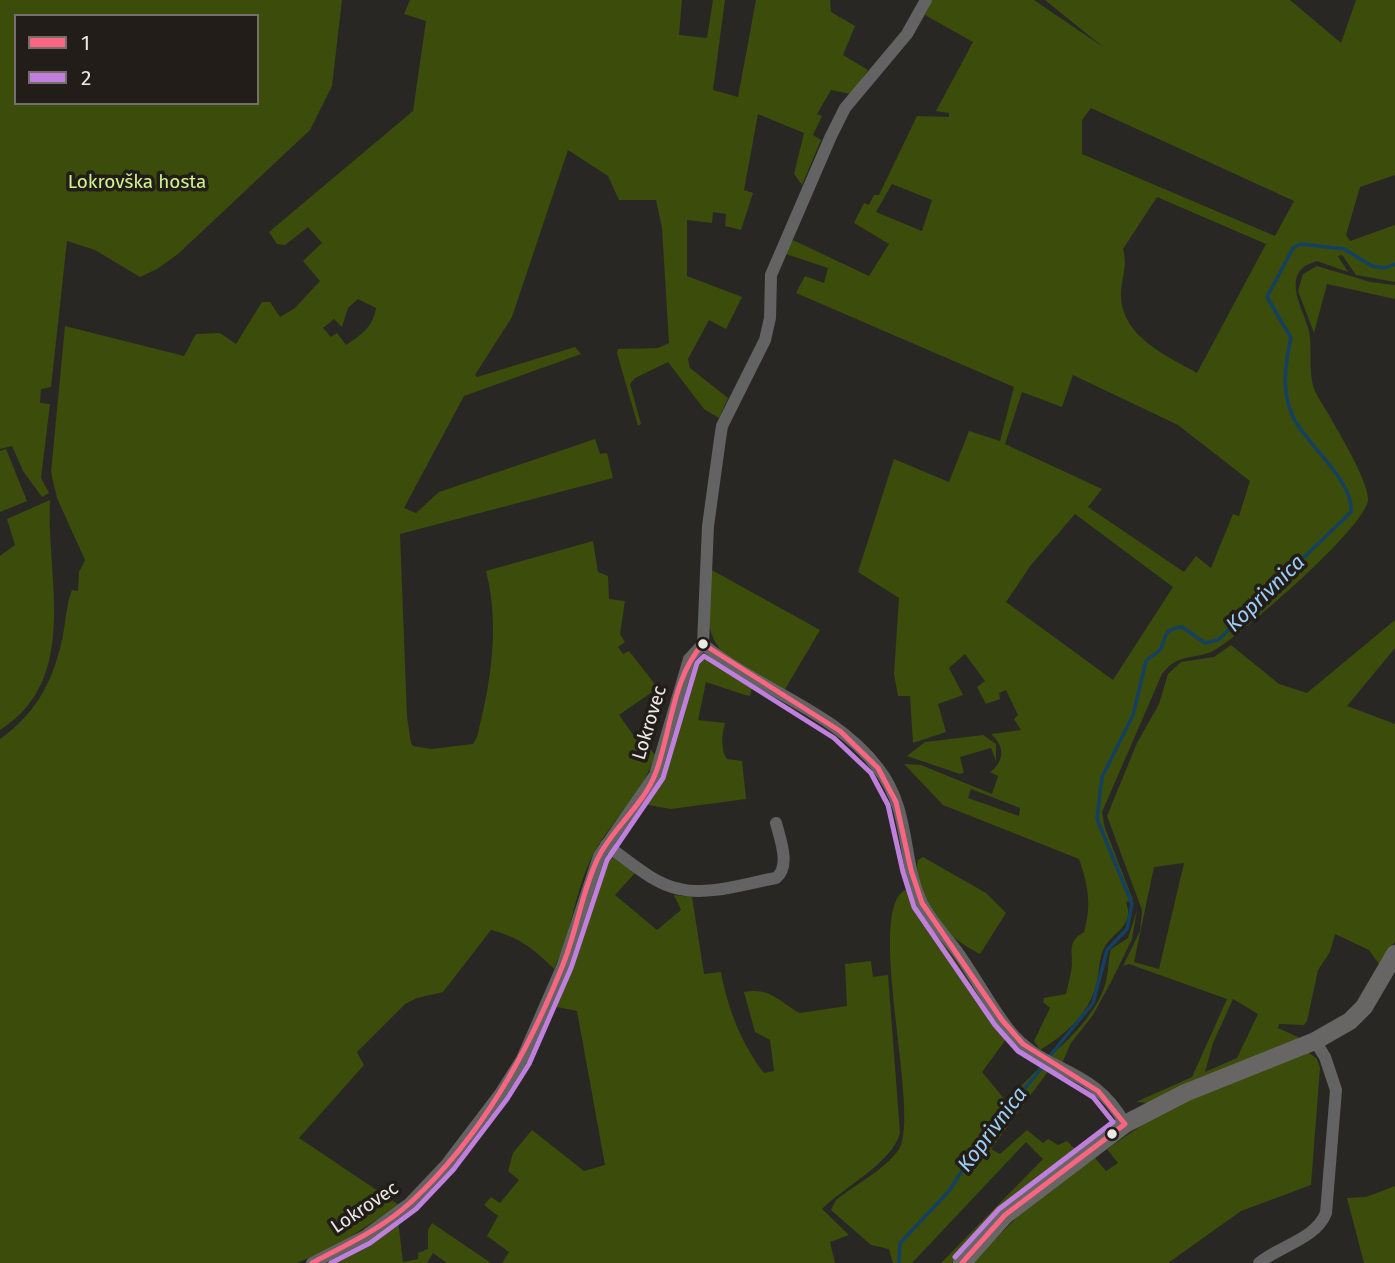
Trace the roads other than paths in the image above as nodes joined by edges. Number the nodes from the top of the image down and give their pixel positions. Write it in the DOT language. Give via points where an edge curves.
graph roads {
  1 [pos="926,0"];
  2 [pos="703,644"];
  3 [pos="776,823"];
  4 [pos="606,845"];
  5 [pos="1395,954"];
  6 [pos="1315,1041"];
  7 [pos="1125,1124"];
  8 [pos="312,1263"];
  9 [pos="962,1263"];
  10 [pos="1259,1263"];
  1 -- 2 [label="street" via="907,34 845,108 771,275 765,340 722,426 708,526"];
  2 -- 4 [label="street, Lokrovec" via="689,659 655,775"];
  2 -- 7 [label="street" via="733,668 829,722 876,765 906,830 922,903 1009,1030 1038,1056 1102,1092"];
  3 -- 4 [label="street" via="784,866 781,874 701,890 666,885"];
  4 -- 8 [label="street, Lokrovec" via="545,1008 500,1094 446,1166 410,1203 365,1236"];
  5 -- 6 [label="street" via="1364,1007 1350,1021"];
  6 -- 7 [label="street" via="1185,1093"];
  6 -- 10 [label="street" via="1336,1090 1326,1213 1306,1235"];
  7 -- 9 [label="street" via="1005,1215"];
}
